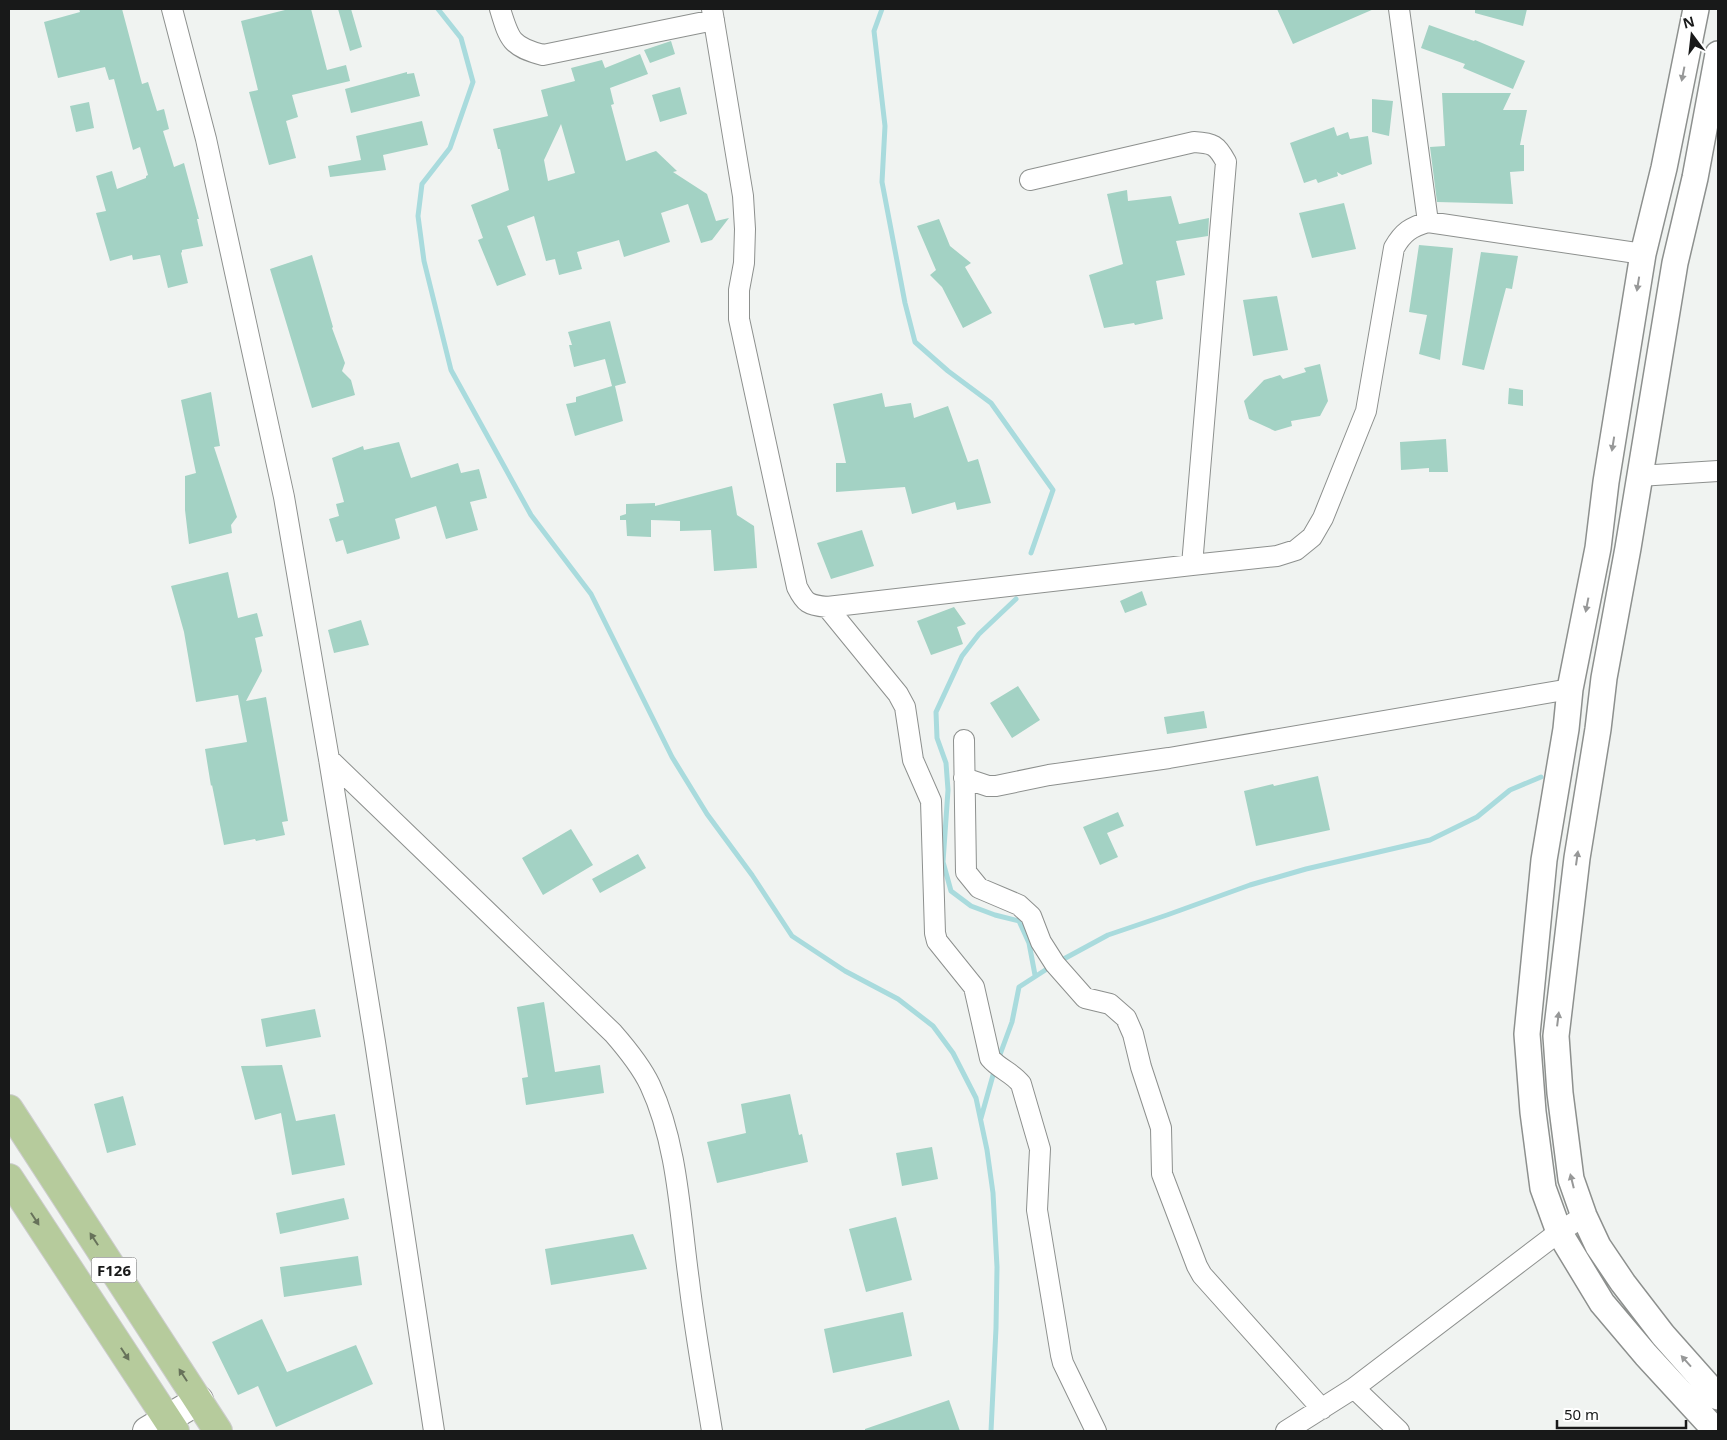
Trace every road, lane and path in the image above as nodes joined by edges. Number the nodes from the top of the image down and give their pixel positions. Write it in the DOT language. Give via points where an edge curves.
graph roads {
  1 [pos="172,9"];
  2 [pos="500,9"];
  3 [pos="1399,9"];
  4 [pos="1696,9"];
  5 [pos="713,14"];
  6 [pos="1718,54"];
  7 [pos="1030,180"];
  8 [pos="1428,222"];
  9 [pos="1643,254"];
  10 [pos="1718,471"];
  11 [pos="1639,476"];
  12 [pos="1192,564"];
  13 [pos="827,607"];
  14 [pos="1570,689"];
  15 [pos="964,740"];
  16 [pos="329,759"];
  17 [pos="964,778"];
  18 [pos="9,1109"];
  19 [pos="9,1178"];
  20 [pos="1584,1216"];
  21 [pos="1559,1232"];
  22 [pos="1354,1388"];
  23 [pos="1718,1397"];
  24 [pos="199,1400"];
  25 [pos="1322,1409"];
  26 [pos="163,1427"];
  27 [pos="210,1428"];
  28 [pos="434,1431"];
  29 [pos="712,1431"];
  30 [pos="1096,1431"];
  31 [pos="1286,1431"];
  32 [pos="1399,1431"];
  33 [pos="1716,1431"];
  1 -- 16 [label="street" via="206,139 284,497"];
  2 -- 5 [label="street" via="508,36 524,51 543,55"];
  3 -- 8 [label="street"];
  4 -- 9 [label="street, one-way"];
  5 -- 13 [label="street" via="743,196 744,262 739,290 740,320 797,586 803,599 812,606"];
  6 -- 11 [label="street" via="1675,263"];
  7 -- 12 [label="street" via="1194,142 1209,143 1220,150 1226,162"];
  8 -- 9 [label="street"];
  8 -- 12 [label="street" via="1400,236 1394,248 1366,411 1323,518 1312,537 1296,550 1277,556"];
  9 -- 14 [label="street, one-way" via="1598,548"];
  10 -- 11 [label="street"];
  20 -- 11 [label="street, one-way" via="1571,1179 1556,1036 1577,858"];
  12 -- 13 [label="street"];
  13 -- 30 [label="street" via="905,707 913,760 931,801 935,934 937,941 974,987 990,1058 1022,1084 1040,1149 1037,1210 1061,1355"];
  14 -- 17 [label="street" via="996,786"];
  14 -- 21 [label="street" via="1544,860 1527,1034 1533,1112 1544,1188"];
  15 -- 17 [label="street"];
  16 -- 28 [label="street"];
  16 -- 29 [label="street" via="613,1033 635,1059 650,1085 671,1148"];
  17 -- 25 [label="street" via="966,872 979,888 1019,905 1031,916 1041,942 1055,964 1085,998 1110,1004 1126,1018 1161,1128 1162,1174 1197,1266"];
  24 -- 18 [label="main road, F126, one-way"];
  19 -- 26 [label="main road, F126, one-way"];
  20 -- 21 [label="street"];
  23 -- 20 [label="street, one-way" via="1663,1335 1623,1283 1598,1246"];
  21 -- 22 [label="street"];
  21 -- 33 [label="street" via="1602,1303"];
  22 -- 25 [label="street"];
  22 -- 32 [label="street"];
  24 -- 26 [label="main road"];
  24 -- 27 [label="main road, F126"];
  25 -- 31 [label="street"];
}
